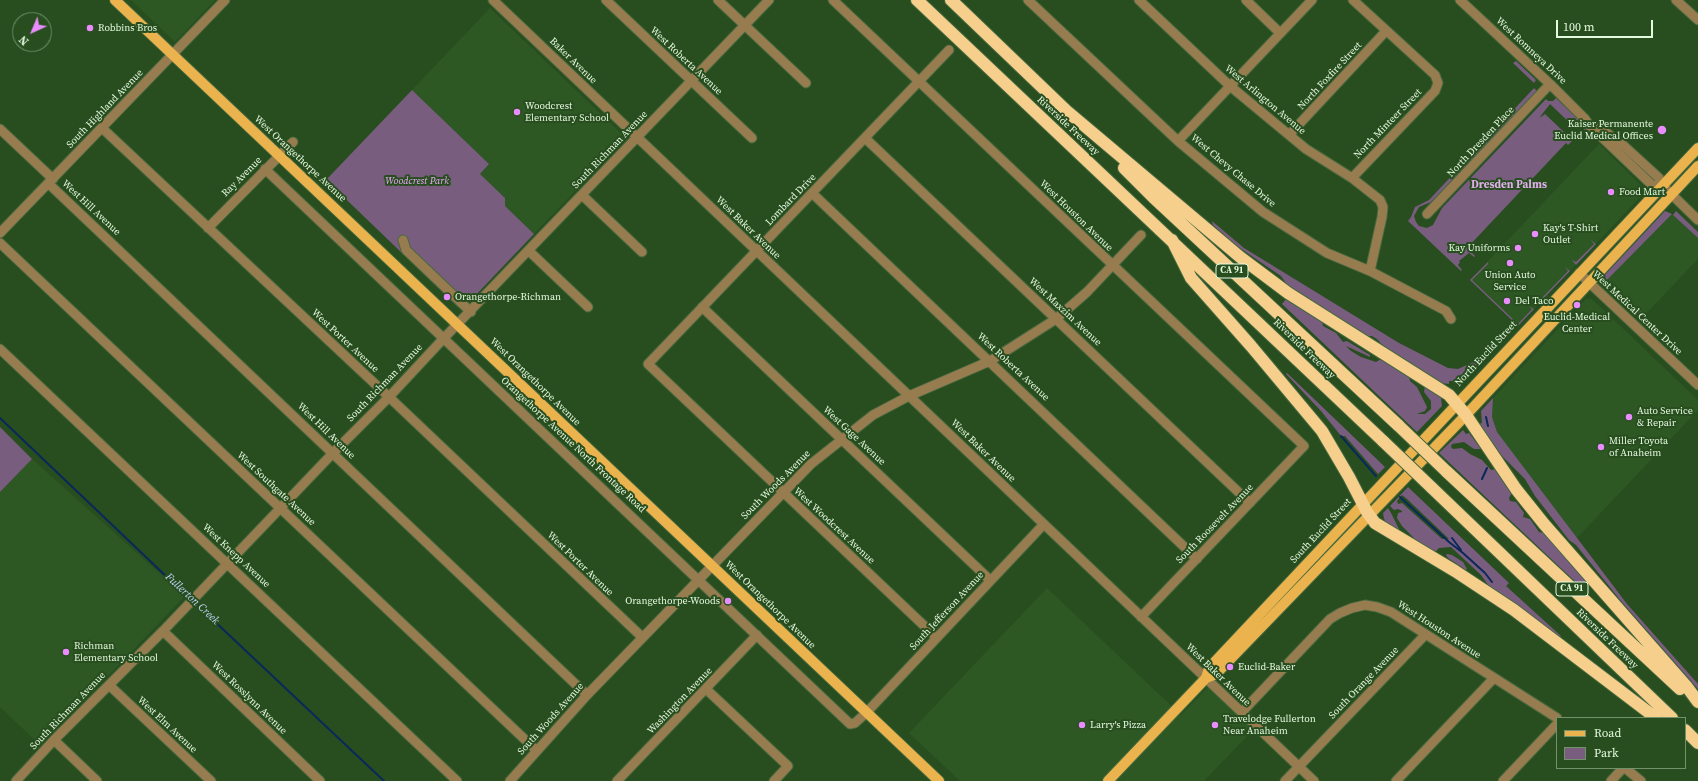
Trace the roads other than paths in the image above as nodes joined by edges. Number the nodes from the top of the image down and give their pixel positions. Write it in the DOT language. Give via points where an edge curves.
graph roads {
  1 [pos="115,0"];
  2 [pos="225,0"];
  3 [pos="493,0"];
  4 [pos="606,0"];
  5 [pos="718,0"];
  6 [pos="769,0"];
  7 [pos="833,0"];
  8 [pos="917,0"];
  9 [pos="951,0"];
  10 [pos="1028,0"];
  11 [pos="1139,0"];
  12 [pos="1246,0"];
  13 [pos="1312,0"];
  14 [pos="1354,0"];
  15 [pos="1460,0"];
  16 [pos="1676,0"];
  17 [pos="1698,20"];
  18 [pos="745,26"];
  19 [pos="1386,31"];
  20 [pos="1280,33"];
  21 [pos="949,50"];
  22 [pos="173,54"];
  23 [pos="692,81"];
  24 [pos="919,82"];
  25 [pos="806,83"];
  26 [pos="1550,84"];
  27 [pos="1230,86"];
  28 [pos="1068,112"];
  29 [pos="102,128"];
  30 [pos="0,129"];
  31 [pos="1289,135"];
  32 [pos="638,138"];
  33 [pos="752,138"];
  34 [pos="865,138"];
  35 [pos="1178,141"];
  36 [pos="293,142"];
  37 [pos="1698,148"];
  38 [pos="280,156"];
  39 [pos="1698,166"];
  40 [pos="265,170"];
  41 [pos="1352,178"];
  42 [pos="51,181"];
  43 [pos="1663,186"];
  44 [pos="812,193"];
  45 [pos="1671,194"];
  46 [pos="582,195"];
  47 [pos="1427,214"];
  48 [pos="1698,220"];
  49 [pos="208,228"];
  50 [pos="0,233"];
  51 [pos="1141,235"];
  52 [pos="403,240"];
  53 [pos="1172,240"];
  54 [pos="0,243"];
  55 [pos="529,251"];
  56 [pos="756,251"];
  57 [pos="642,252"];
  58 [pos="1112,266"];
  59 [pos="1370,271"];
  60 [pos="1579,273"];
  61 [pos="1590,282"];
  62 [pos="702,307"];
  63 [pos="588,308"];
  64 [pos="471,312"];
  65 [pos="1056,319"];
  66 [pos="1451,319"];
  67 [pos="458,324"];
  68 [pos="444,338"];
  69 [pos="0,349"];
  70 [pos="990,361"];
  71 [pos="648,364"];
  72 [pos="1698,385"];
  73 [pos="909,396"];
  74 [pos="389,397"];
  75 [pos="1457,403"];
  76 [pos="1466,415"];
  77 [pos="842,440"];
  78 [pos="1304,446"];
  79 [pos="333,453"];
  80 [pos="783,493"];
  81 [pos="1250,503"];
  82 [pos="1363,504"];
  83 [pos="280,508"];
  84 [pos="1369,516"];
  85 [pos="1044,524"];
  86 [pos="1197,559"];
  87 [pos="228,563"];
  88 [pos="712,566"];
  89 [pos="699,580"];
  90 [pos="990,580"];
  91 [pos="1142,617"];
  92 [pos="163,631"];
  93 [pos="757,635"];
  94 [pos="1425,635"];
  95 [pos="642,637"];
  96 [pos="936,637"];
  97 [pos="1206,678"];
  98 [pos="1494,678"];
  99 [pos="109,685"];
  100 [pos="706,689"];
  101 [pos="587,695"];
  102 [pos="1698,702"];
  103 [pos="1698,706"];
  104 [pos="866,712"];
  105 [pos="1242,712"];
  106 [pos="1556,717"];
  107 [pos="1655,717"];
  108 [pos="1671,717"];
  109 [pos="1556,725"];
  110 [pos="1686,731"];
  111 [pos="54,740"];
  112 [pos="1686,741"];
  113 [pos="1698,743"];
  114 [pos="536,750"];
  115 [pos="1698,750"];
  116 [pos="1299,767"];
  117 [pos="1623,769"];
  118 [pos="1625,769"];
  119 [pos="16,781"];
  120 [pos="97,781"];
  121 [pos="211,781"];
  122 [pos="320,781"];
  123 [pos="457,781"];
  124 [pos="510,781"];
  125 [pos="617,781"];
  126 [pos="774,781"];
  127 [pos="938,781"];
  128 [pos="1108,781"];
  129 [pos="1285,781"];
  130 [pos="1314,781"];
  131 [pos="1396,781"];
  132 [pos="1503,781"];
  133 [pos="1611,781"];
  134 [pos="1641,781"];
  1 -- 22 [label="main road, West Orangethorpe Avenue"];
  2 -- 22 [label="street, South Highland Avenue"];
  3 -- 32 [label="street, Baker Avenue"];
  4 -- 23 [label="street, West Roberta Avenue"];
  5 -- 18 [label="street"];
  6 -- 18 [label="street, South Richman Avenue"];
  7 -- 24 [label="street, West Houston Avenue"];
  8 -- 53 [label="highway, Riverside Freeway / CA 91"];
  9 -- 28 [label="highway, Riverside Freeway / CA 91"];
  10 -- 35 [label="street, West Chevy Chase Drive"];
  11 -- 27 [label="street, West Arlington Avenue"];
  12 -- 20 [label="street"];
  13 -- 20 [label="street"];
  14 -- 19 [label="street"];
  15 -- 26 [label="street, West Romneya Drive"];
  16 -- 17 [label="street"];
  18 -- 23 [label="street, South Richman Avenue"];
  18 -- 25 [label="street"];
  19 -- 31 [label="street, North Foxfire Street"];
  19 -- 41 [label="street, North Minteer Street" via="1435,75 1438,83 1434,91"];
  20 -- 27 [label="street"];
  21 -- 24 [label="street, Lombard Drive"];
  22 -- 29 [label="street, South Highland Avenue"];
  22 -- 38 [label="main road, West Orangethorpe Avenue"];
  23 -- 32 [label="street, South Richman Avenue"];
  23 -- 33 [label="street, West Roberta Avenue"];
  24 -- 34 [label="street, Lombard Drive"];
  24 -- 58 [label="street, West Houston Avenue"];
  26 -- 43 [label="street, West Romneya Drive" via="1585,119 1623,145 1659,178"];
  26 -- 47 [label="street, North Dresden Place"];
  27 -- 31 [label="street, West Arlington Avenue"];
  27 -- 35 [label="street"];
  28 -- 75 [label="highway" via="1240,257 1288,294 1450,395"];
  28 -- 103 [label="highway, Riverside Freeway / CA 91, bridge" via="1153,197"];
  29 -- 42 [label="street, South Highland Avenue"];
  29 -- 49 [label="street, West Porter Avenue"];
  30 -- 42 [label="street, West Hill Avenue"];
  31 -- 41 [label="street, West Arlington Avenue"];
  32 -- 46 [label="street, South Richman Avenue"];
  32 -- 56 [label="street, West Baker Avenue"];
  34 -- 44 [label="street, Lombard Drive"];
  34 -- 65 [label="street, West Maxzim Avenue"];
  35 -- 59 [label="street, West Chevy Chase Drive" via="1263,212 1327,252"];
  36 -- 38 [label="street, Ray Avenue"];
  37 -- 43 [label="main road, North Euclid Street"];
  38 -- 40 [label="street, Ray Avenue"];
  38 -- 67 [label="main road, West Orangethorpe Avenue"];
  39 -- 45 [label="main road"];
  40 -- 49 [label="street, Ray Avenue"];
  40 -- 68 [label="street, Orangethorpe Avenue North Frontage Road"];
  41 -- 59 [label="street, West Arlington Avenue" via="1380,200 1383,207"];
  42 -- 50 [label="street, South Highland Avenue"];
  42 -- 79 [label="street, West Hill Avenue"];
  43 -- 45 [label="street, West Romneya Drive"];
  43 -- 60 [label="main road, North Euclid Street"];
  44 -- 56 [label="street, Lombard Drive"];
  44 -- 70 [label="street, West Roberta Avenue"];
  45 -- 48 [label="street, West Romneya Drive"];
  45 -- 61 [label="main road"];
  46 -- 55 [label="street, South Richman Avenue"];
  46 -- 57 [label="street"];
  49 -- 74 [label="street, West Porter Avenue"];
  51 -- 58 [label="street, South Woods Avenue"];
  52 -- 64 [label="street" via="406,250"];
  53 -- 82 [label="highway" via="1191,278 1322,431"];
  53 -- 108 [label="highway, Riverside Freeway / CA 91, bridge"];
  54 -- 83 [label="street, West Southgate Avenue"];
  55 -- 63 [label="street"];
  55 -- 64 [label="street, South Richman Avenue"];
  56 -- 62 [label="street, Lombard Drive"];
  56 -- 73 [label="street, West Baker Avenue"];
  58 -- 65 [label="street, South Woods Avenue"];
  58 -- 78 [label="street, West Houston Avenue"];
  59 -- 66 [label="street, West Chevy Chase Drive" via="1446,311"];
  60 -- 61 [label="street, West Medical Center Drive"];
  60 -- 75 [label="main road, North Euclid Street"];
  61 -- 72 [label="street, West Medical Center Drive"];
  61 -- 76 [label="main road"];
  62 -- 71 [label="street, Lombard Drive"];
  62 -- 77 [label="street, West Gage Avenue"];
  64 -- 67 [label="street, South Richman Avenue"];
  65 -- 70 [label="street, South Woods Avenue"];
  65 -- 81 [label="street, West Maxzim Avenue"];
  67 -- 68 [label="street, South Richman Avenue"];
  67 -- 88 [label="main road, West Orangethorpe Avenue"];
  68 -- 74 [label="street, South Richman Avenue"];
  68 -- 89 [label="street, Orangethorpe Avenue North Frontage Road"];
  69 -- 87 [label="street, West Knepp Avenue"];
  70 -- 73 [label="street, South Woods Avenue"];
  70 -- 86 [label="street, West Roberta Avenue"];
  71 -- 80 [label="street, West Woodcrest Avenue"];
  73 -- 77 [label="street, South Woods Avenue" via="873,415"];
  73 -- 85 [label="street, West Baker Avenue"];
  74 -- 79 [label="street, South Richman Avenue"];
  74 -- 95 [label="street, West Porter Avenue"];
  75 -- 76 [label="highway"];
  75 -- 82 [label="main road, South Euclid Street"];
  76 -- 84 [label="main road, South Euclid Street"];
  76 -- 102 [label="highway" via="1516,489 1544,524"];
  77 -- 80 [label="street, South Woods Avenue" via="811,464"];
  77 -- 90 [label="street, West Gage Avenue"];
  78 -- 81 [label="street, South Roosevelt Avenue"];
  79 -- 83 [label="street, South Richman Avenue"];
  79 -- 101 [label="street, West Hill Avenue"];
  80 -- 88 [label="street, South Woods Avenue"];
  80 -- 96 [label="street, West Woodcrest Avenue"];
  81 -- 86 [label="street, South Roosevelt Avenue"];
  82 -- 84 [label="highway"];
  82 -- 97 [label="main road, South Euclid Street" via="1208,668"];
  83 -- 87 [label="street, South Richman Avenue"];
  83 -- 114 [label="street, West Southgate Avenue"];
  84 -- 97 [label="main road, South Euclid Street" via="1216,674"];
  84 -- 107 [label="highway" via="1379,526 1514,610"];
  85 -- 90 [label="street, South Jefferson Avenue"];
  85 -- 91 [label="street, West Baker Avenue"];
  86 -- 91 [label="street, South Roosevelt Avenue"];
  87 -- 92 [label="street, South Richman Avenue"];
  87 -- 123 [label="street, West Knepp Avenue"];
  88 -- 89 [label="street, South Woods Avenue"];
  88 -- 104 [label="main road, West Orangethorpe Avenue"];
  89 -- 93 [label="street, Orangethorpe Avenue North Frontage Road"];
  89 -- 95 [label="street, South Woods Avenue"];
  90 -- 96 [label="street, South Jefferson Avenue"];
  91 -- 97 [label="street, West Baker Avenue"];
  92 -- 99 [label="street, South Richman Avenue"];
  92 -- 122 [label="street, West Rosslynn Avenue"];
  93 -- 100 [label="street, Washington Avenue"];
  93 -- 104 [label="street, Orangethorpe Avenue North Frontage Road" via="850,724 855,723"];
  94 -- 98 [label="street, West Houston Avenue"];
  94 -- 105 [label="street, West Houston Avenue" via="1392,612 1377,607 1365,605 1340,613 1330,620"];
  94 -- 116 [label="street, South Orange Avenue"];
  95 -- 101 [label="street, South Woods Avenue"];
  96 -- 104 [label="street, South Jefferson Avenue"];
  97 -- 105 [label="street, West Baker Avenue"];
  97 -- 128 [label="main road, South Euclid Street"];
  98 -- 106 [label="street, West Houston Avenue"];
  98 -- 131 [label="street"];
  99 -- 111 [label="street, South Richman Avenue"];
  99 -- 121 [label="street, West Elm Avenue"];
  100 -- 125 [label="street, Washington Avenue"];
  100 -- 126 [label="street" via="788,766"];
  101 -- 114 [label="street, South Woods Avenue"];
  104 -- 127 [label="main road, West Orangethorpe Avenue"];
  105 -- 116 [label="street, West Baker Avenue"];
  109 -- 132 [label="street"];
  110 -- 113 [label="highway"];
  111 -- 119 [label="street, South Richman Avenue"];
  111 -- 120 [label="street"];
  112 -- 115 [label="highway"];
  114 -- 124 [label="street, South Woods Avenue"];
  116 -- 129 [label="street, South Orange Avenue"];
  116 -- 130 [label="street, West Baker Avenue"];
  117 -- 133 [label="street"];
  118 -- 134 [label="street"];
}
